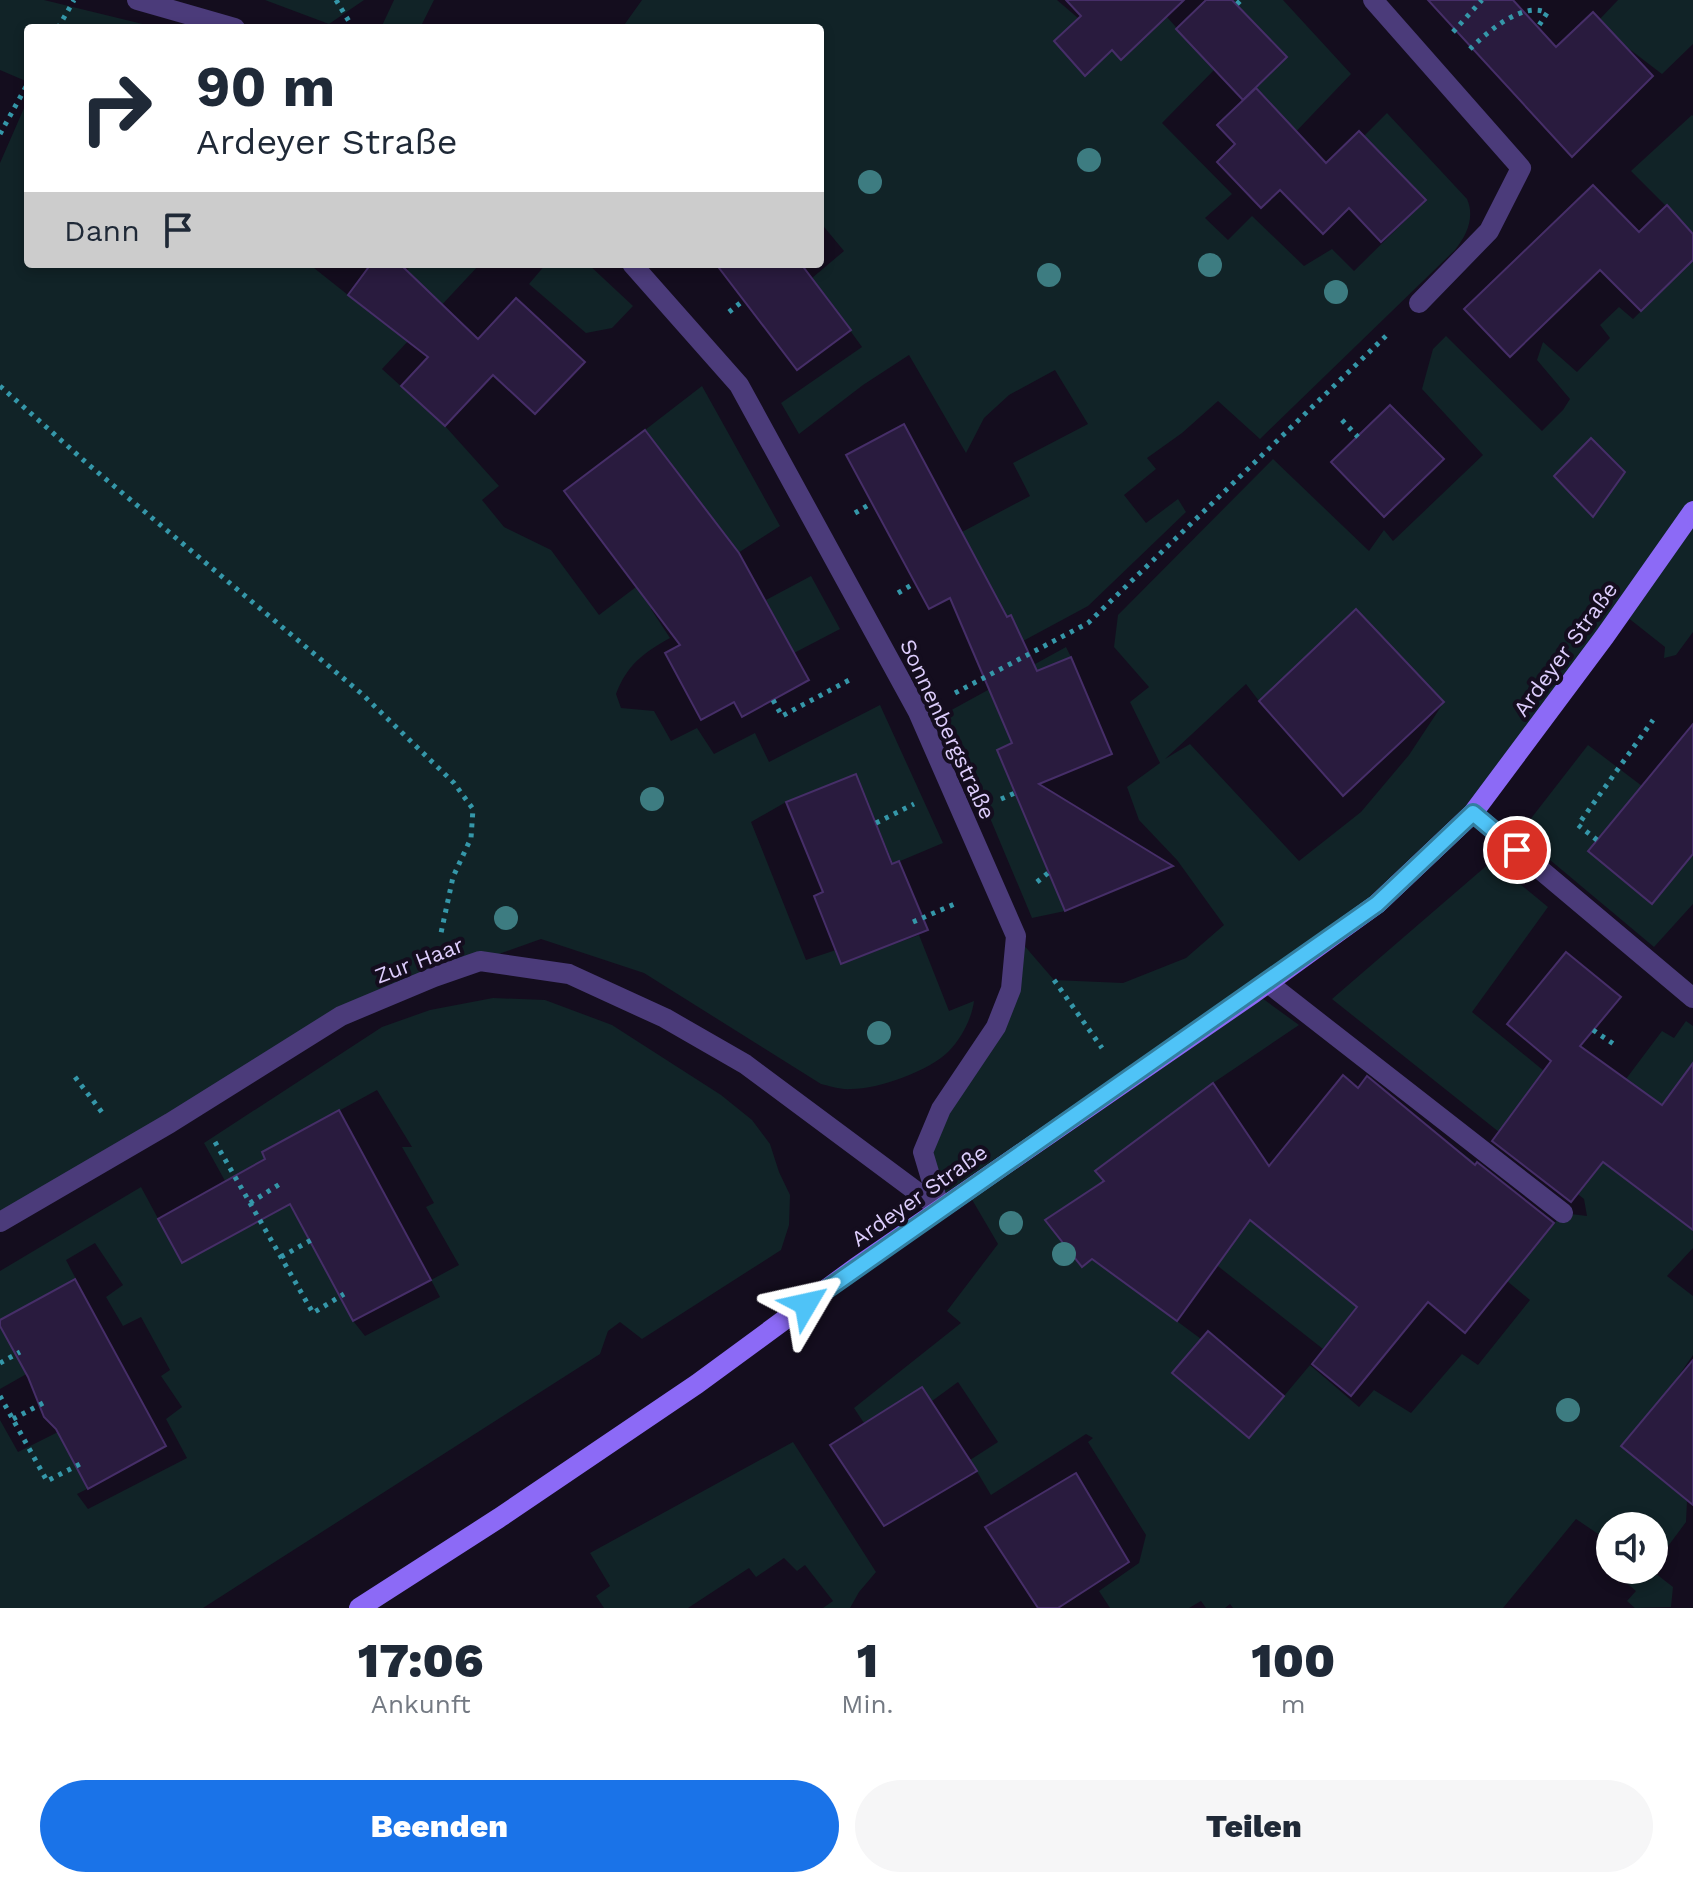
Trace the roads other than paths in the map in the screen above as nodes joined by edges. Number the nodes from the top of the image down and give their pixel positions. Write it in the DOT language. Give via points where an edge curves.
graph roads {
  1 [pos="137,0"];
  2 [pos="1373,0"];
  3 [pos="221,24"];
  4 [pos="636,268"];
  5 [pos="1419,303"];
  6 [pos="1693,511"];
  7 [pos="1473,813"];
  8 [pos="1268,983"];
  9 [pos="1693,998"];
  10 [pos="940,1209"];
  11 [pos="1563,1213"];
  12 [pos="0,1222"];
  13 [pos="359,1608"];
  1 -- 3 [label="street"];
  2 -- 5 [label="street" via="1521,168 1489,231"];
  4 -- 10 [label="street, Sonnenbergstraße" via="739,385 918,712 1016,936 1011,989 996,1027 941,1109 923,1152"];
  6 -- 7 [label="main road, Ardeyer Straße"];
  7 -- 8 [label="main road, Ardeyer Straße" via="1377,904"];
  7 -- 9 [label="street"];
  8 -- 10 [label="main road, Ardeyer Straße"];
  8 -- 11 [label="street"];
  10 -- 12 [label="street, Zur Haar" via="745,1064 665,1018 569,974 480,961 341,1016"];
  10 -- 13 [label="main road, Ardeyer Straße" via="697,1384"];
}
